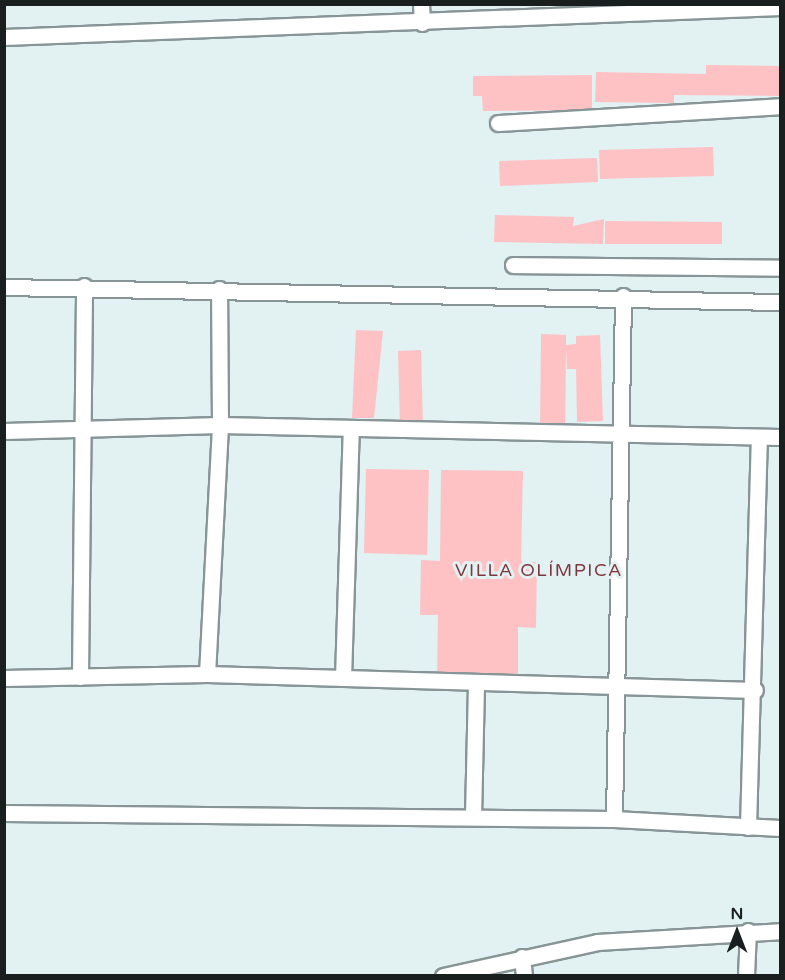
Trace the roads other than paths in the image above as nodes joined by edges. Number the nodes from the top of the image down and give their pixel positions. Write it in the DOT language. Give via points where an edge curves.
graph roads {
  1 [pos="421,4"];
  2 [pos="780,7"];
  3 [pos="422,23"];
  4 [pos="4,36"];
  5 [pos="780,106"];
  6 [pos="498,123"];
  7 [pos="513,265"];
  8 [pos="780,268"];
  9 [pos="84,286"];
  10 [pos="4,287"];
  11 [pos="219,289"];
  12 [pos="623,296"];
  13 [pos="780,302"];
  14 [pos="220,425"];
  15 [pos="351,428"];
  16 [pos="4,431"];
  17 [pos="84,431"];
  18 [pos="620,435"];
  19 [pos="759,437"];
  20 [pos="780,437"];
  21 [pos="207,674"];
  22 [pos="80,676"];
  23 [pos="4,678"];
  24 [pos="343,678"];
  25 [pos="476,683"];
  26 [pos="613,687"];
  27 [pos="755,690"];
  28 [pos="4,813"];
  29 [pos="473,817"];
  30 [pos="614,819"];
  31 [pos="748,827"];
  32 [pos="780,828"];
  33 [pos="748,931"];
  34 [pos="780,931"];
  35 [pos="522,957"];
  36 [pos="443,975"];
  37 [pos="524,975"];
  38 [pos="746,975"];
  1 -- 3 [label="street"];
  2 -- 3 [label="street"];
  3 -- 4 [label="street"];
  5 -- 6 [label="street"];
  7 -- 8 [label="street"];
  9 -- 10 [label="street"];
  9 -- 11 [label="street"];
  9 -- 17 [label="street"];
  11 -- 12 [label="street"];
  11 -- 14 [label="street"];
  12 -- 13 [label="street"];
  12 -- 18 [label="street"];
  14 -- 15 [label="street"];
  14 -- 17 [label="street"];
  14 -- 21 [label="street"];
  15 -- 18 [label="street"];
  15 -- 24 [label="street"];
  16 -- 17 [label="street"];
  17 -- 22 [label="street"];
  18 -- 19 [label="street"];
  18 -- 26 [label="street"];
  19 -- 20 [label="street"];
  19 -- 27 [label="street"];
  21 -- 22 [label="street"];
  21 -- 24 [label="street"];
  22 -- 23 [label="street"];
  24 -- 25 [label="street"];
  25 -- 26 [label="street"];
  25 -- 29 [label="street"];
  26 -- 27 [label="street"];
  26 -- 30 [label="street"];
  27 -- 31 [label="street"];
  28 -- 29 [label="street"];
  29 -- 30 [label="street"];
  30 -- 31 [label="street"];
  31 -- 32 [label="street"];
  33 -- 34 [label="street"];
  33 -- 35 [label="street" via="597,942"];
  33 -- 38 [label="street"];
  35 -- 36 [label="street"];
  35 -- 37 [label="street"];
}
